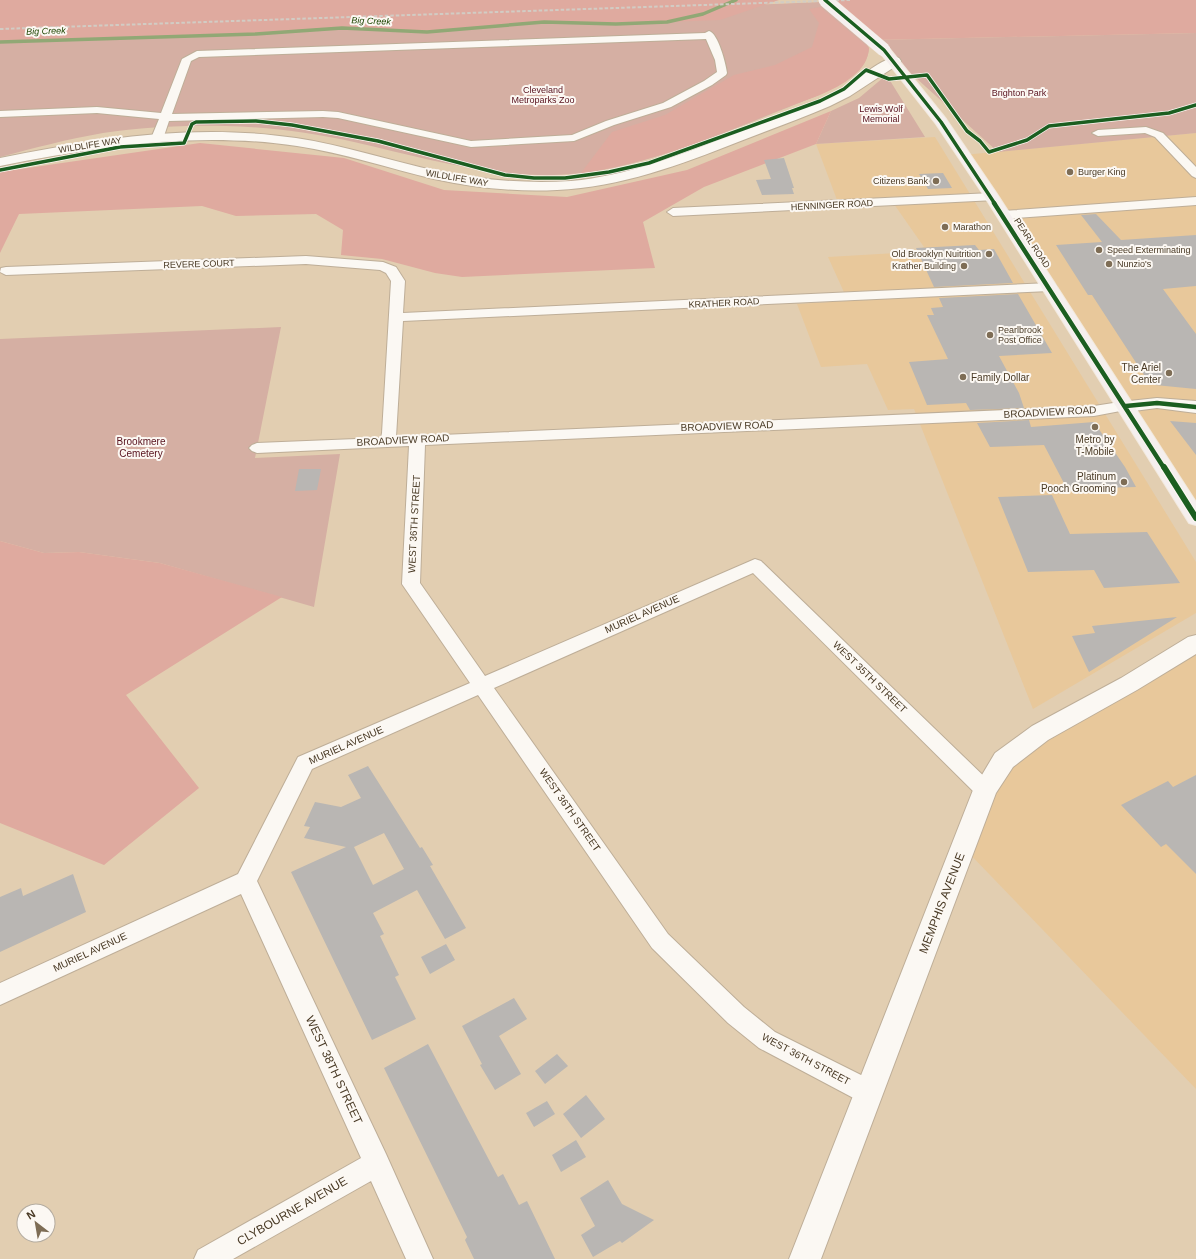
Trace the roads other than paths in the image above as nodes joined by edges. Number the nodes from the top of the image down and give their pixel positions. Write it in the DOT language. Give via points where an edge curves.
graph roads {
  1 [pos="825,0"];
  2 [pos="895,61"];
  3 [pos="0,114"];
  4 [pos="164,117"];
  5 [pos="1098,133"];
  6 [pos="158,136"];
  7 [pos="0,162"];
  8 [pos="1196,174"];
  9 [pos="992,197"];
  10 [pos="1196,201"];
  11 [pos="673,212"];
  12 [pos="1003,214"];
  13 [pos="6,271"];
  14 [pos="1050,287"];
  15 [pos="397,317"];
  16 [pos="1126,406"];
  17 [pos="1196,407"];
  18 [pos="417,440"];
  19 [pos="387,441"];
  20 [pos="257,448"];
  21 [pos="1196,518"];
  22 [pos="755,565"];
  23 [pos="1196,643"];
  24 [pos="482,685"];
  25 [pos="985,790"];
  26 [pos="246,881"];
  27 [pos="0,994"];
  28 [pos="870,1093"];
  29 [pos="377,1163"];
  30 [pos="207,1259"];
  31 [pos="420,1259"];
  32 [pos="805,1259"];
  1 -- 2 [label="main road, PEARL ROAD, bridge"];
  2 -- 6 [label="street, WILDLIFE WAY" via="838,98 686,158 649,171 571,185 489,184 456,179 294,141 218,135"];
  2 -- 9 [label="main road, PEARL ROAD" via="941,122"];
  3 -- 4 [label="street" via="96,110"];
  4 -- 4 [label="street" via="338,115 471,144 574,138 666,105 722,73 720,60 710,35 197,54 187,59"];
  4 -- 6 [label="street"];
  5 -- 8 [label="street" via="1154,131"];
  6 -- 7 [label="street, WILDLIFE WAY" via="78,146"];
  9 -- 11 [label="street, HENNINGER ROAD"];
  9 -- 12 [label="main road, PEARL ROAD"];
  10 -- 12 [label="street"];
  12 -- 14 [label="main road, PEARL ROAD"];
  13 -- 15 [label="street, REVERE COURT" via="306,260 368,264 391,270 398,281"];
  14 -- 15 [label="street, KRATHER ROAD"];
  14 -- 16 [label="main road, PEARL ROAD"];
  15 -- 19 [label="street" via="390,433"];
  16 -- 17 [label="street, BROADVIEW ROAD" via="1157,402"];
  16 -- 18 [label="street, BROADVIEW ROAD" via="1094,411"];
  16 -- 21 [label="main road, PEARL ROAD"];
  18 -- 19 [label="street, BROADVIEW ROAD"];
  18 -- 24 [label="street, WEST 36TH STREET" via="412,584"];
  19 -- 20 [label="street, BROADVIEW ROAD"];
  22 -- 24 [label="street, MURIEL AVENUE"];
  22 -- 25 [label="street, WEST 35TH STREET"];
  23 -- 25 [label="street, MEMPHIS AVENUE" via="1040,734 1004,760"];
  24 -- 26 [label="street, MURIEL AVENUE" via="305,763"];
  24 -- 28 [label="street, WEST 36TH STREET" via="660,941 736,1015 767,1040"];
  25 -- 28 [label="street, MEMPHIS AVENUE"];
  26 -- 27 [label="street, MURIEL AVENUE"];
  26 -- 29 [label="street, WEST 38TH STREET"];
  28 -- 32 [label="street, MEMPHIS AVENUE"];
  29 -- 30 [label="street, CLYBOURNE AVENUE"];
  29 -- 31 [label="street, WEST 38TH STREET"];
}
